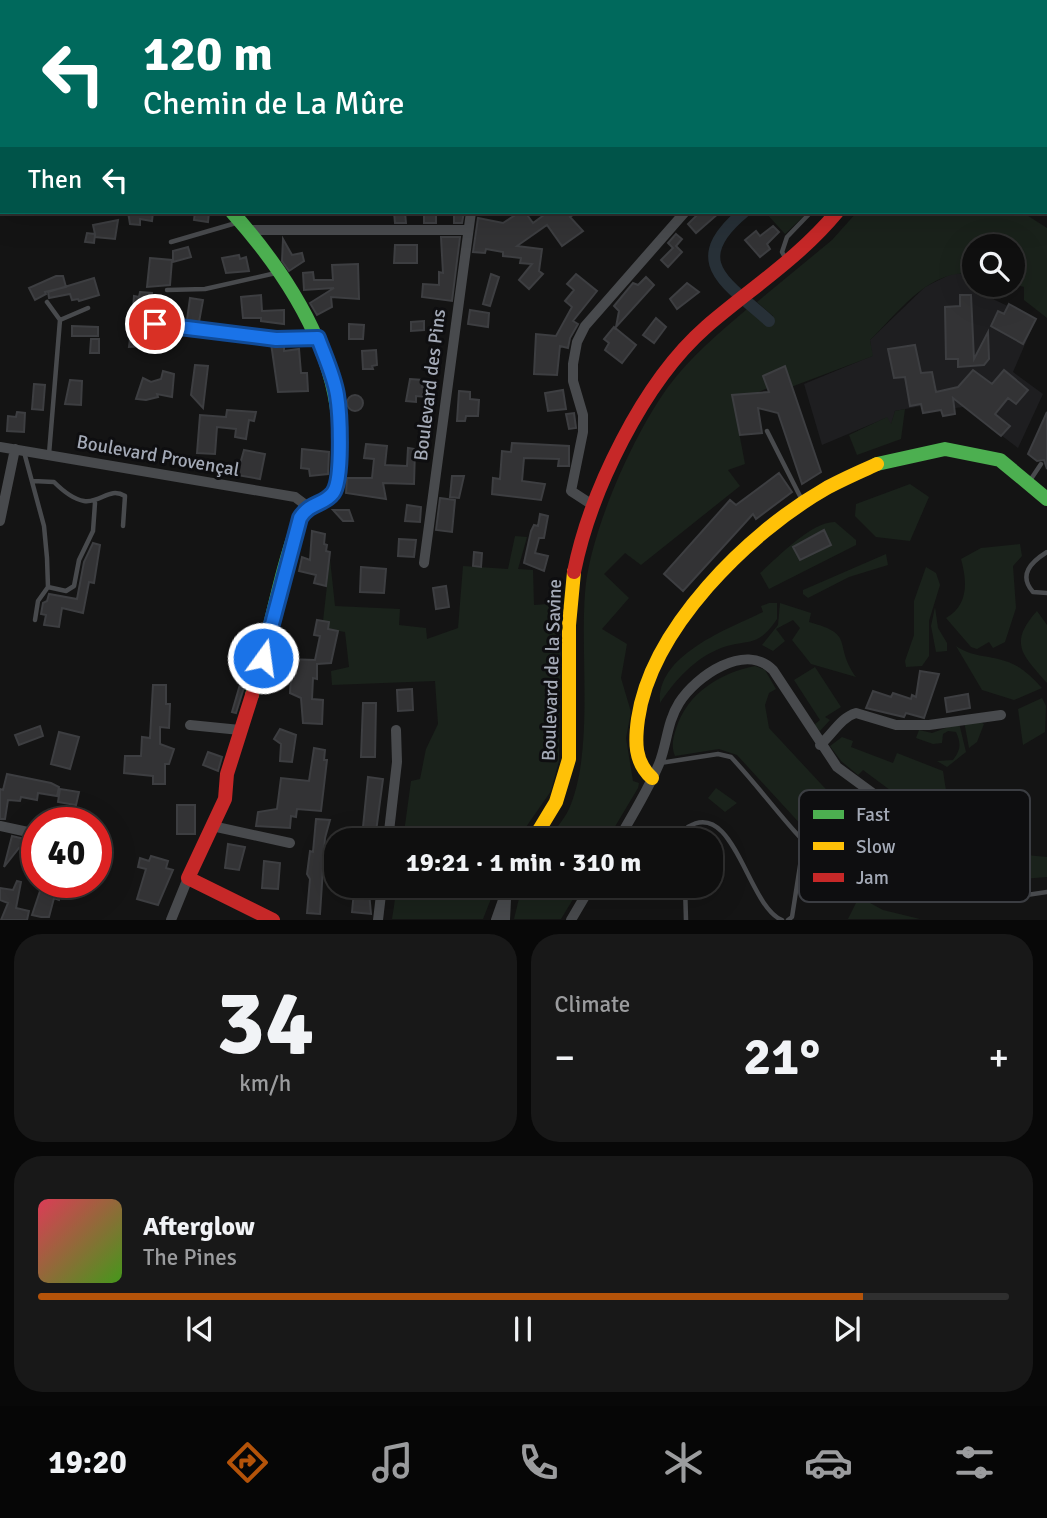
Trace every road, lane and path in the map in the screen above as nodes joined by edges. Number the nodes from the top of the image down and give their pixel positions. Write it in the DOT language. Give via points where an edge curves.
graph roads {
  1 [pos="471,214"];
  2 [pos="683,214"];
  3 [pos="809,214"];
  4 [pos="835,214"];
  5 [pos="240,221"];
  6 [pos="468,230"];
  7 [pos="171,243"];
  8 [pos="787,261"];
  9 [pos="277,273"];
  10 [pos="167,290"];
  11 [pos="47,302"];
  12 [pos="88,308"];
  13 [pos="60,320"];
  14 [pos="155,324"];
  15 [pos="318,338"];
  16 [pos="767,431"];
  17 [pos="0,447"];
  18 [pos="19,450"];
  19 [pos="49,455"];
  20 [pos="1041,464"];
  21 [pos="1031,479"];
  22 [pos="33,481"];
  23 [pos="1047,499"];
  24 [pos="95,503"];
  25 [pos="803,503"];
  26 [pos="307,506"];
  27 [pos="594,506"];
  28 [pos="0,521"];
  29 [pos="123,526"];
  30 [pos="1047,552"];
  31 [pos="424,563"];
  32 [pos="48,587"];
  33 [pos="1047,593"];
  34 [pos="35,620"];
  35 [pos="1001,715"];
  36 [pos="190,725"];
  37 [pos="240,730"];
  38 [pos="396,730"];
  39 [pos="820,745"];
  40 [pos="659,763"];
  41 [pos="652,778"];
  42 [pos="868,790"];
  43 [pos="0,825"];
  44 [pos="212,826"];
  45 [pos="389,828"];
  46 [pos="541,828"];
  47 [pos="625,828"];
  48 [pos="688,828"];
  49 [pos="717,828"];
  50 [pos="21,830"];
  51 [pos="799,832"];
  52 [pos="723,834"];
  53 [pos="290,844"];
  54 [pos="188,878"];
  55 [pos="799,885"];
  56 [pos="381,898"];
  57 [pos="504,898"];
  58 [pos="507,898"];
  59 [pos="584,898"];
  60 [pos="685,898"];
  61 [pos="171,919"];
  62 [pos="273,919"];
  63 [pos="378,919"];
  64 [pos="496,919"];
  65 [pos="505,919"];
  66 [pos="571,919"];
  67 [pos="686,919"];
  68 [pos="782,919"];
  69 [pos="788,919"];
  1 -- 6 [label="street, Boulevard des Pins"];
  2 -- 27 [label="street" via="585,326 577,342 573,381 583,432 571,491"];
  3 -- 8 [label="lane" via="787,237 782,252"];
  4 -- 8 [label="street, Boulevard de la Savine"];
  5 -- 6 [label="street"];
  5 -- 7 [label="lane"];
  5 -- 9 [label="street"];
  6 -- 31 [label="street, Boulevard des Pins"];
  8 -- 27 [label="street, Boulevard de la Savine" via="717,317 666,369 632,422"];
  9 -- 10 [label="lane" via="205,289"];
  9 -- 15 [label="street"];
  11 -- 13 [label="lane"];
  12 -- 13 [label="lane"];
  13 -- 19 [label="lane"];
  14 -- 15 [label="lane" via="276,339"];
  15 -- 26 [label="street" via="337,397 337,484 332,494"];
  16 -- 25 [label="lane"];
  17 -- 18 [label="street, Boulevard Provençal"];
  18 -- 19 [label="street, Boulevard Provençal"];
  18 -- 22 [label="lane"];
  18 -- 28 [label="street"];
  19 -- 26 [label="street, Boulevard Provençal" via="295,497"];
  20 -- 21 [label="lane"];
  21 -- 23 [label="street"];
  21 -- 25 [label="street" via="987,454 944,448 894,458"];
  22 -- 24 [label="lane" via="54,482 67,495"];
  22 -- 32 [label="lane" via="44,526"];
  24 -- 29 [label="lane" via="111,492 125,496"];
  24 -- 32 [label="lane" via="93,531 79,560 74,586 66,591"];
  25 -- 41 [label="street" via="729,564 664,647 648,677 636,733 642,768"];
  26 -- 37 [label="street"];
  27 -- 46 [label="street, Boulevard de la Savine" via="573,580 566,779"];
  30 -- 33 [label="lane" via="1030,564 1026,573 1033,592"];
  32 -- 34 [label="lane" via="37,601"];
  35 -- 39 [label="street" via="903,725 856,713"];
  36 -- 37 [label="street"];
  37 -- 44 [label="street" via="225,799"];
  38 -- 45 [label="street"];
  39 -- 40 [label="street" via="773,670 765,662 745,660 715,669 689,689 671,720"];
  39 -- 42 [label="street" via="836,767"];
  40 -- 41 [label="street"];
  40 -- 51 [label="lane" via="718,754 731,757"];
  41 -- 47 [label="street"];
  43 -- 50 [label="street"];
  44 -- 53 [label="street"];
  44 -- 54 [label="street"];
  48 -- 49 [label="lane" via="699,822"];
  52 -- 68 [label="lane" via="748,869 759,899"];
  54 -- 61 [label="street"];
  54 -- 62 [label="street"];
  55 -- 69 [label="lane"];
  56 -- 63 [label="street"];
  57 -- 64 [label="street"];
  58 -- 65 [label="street"];
  59 -- 66 [label="street"];
  60 -- 67 [label="lane"];
}
